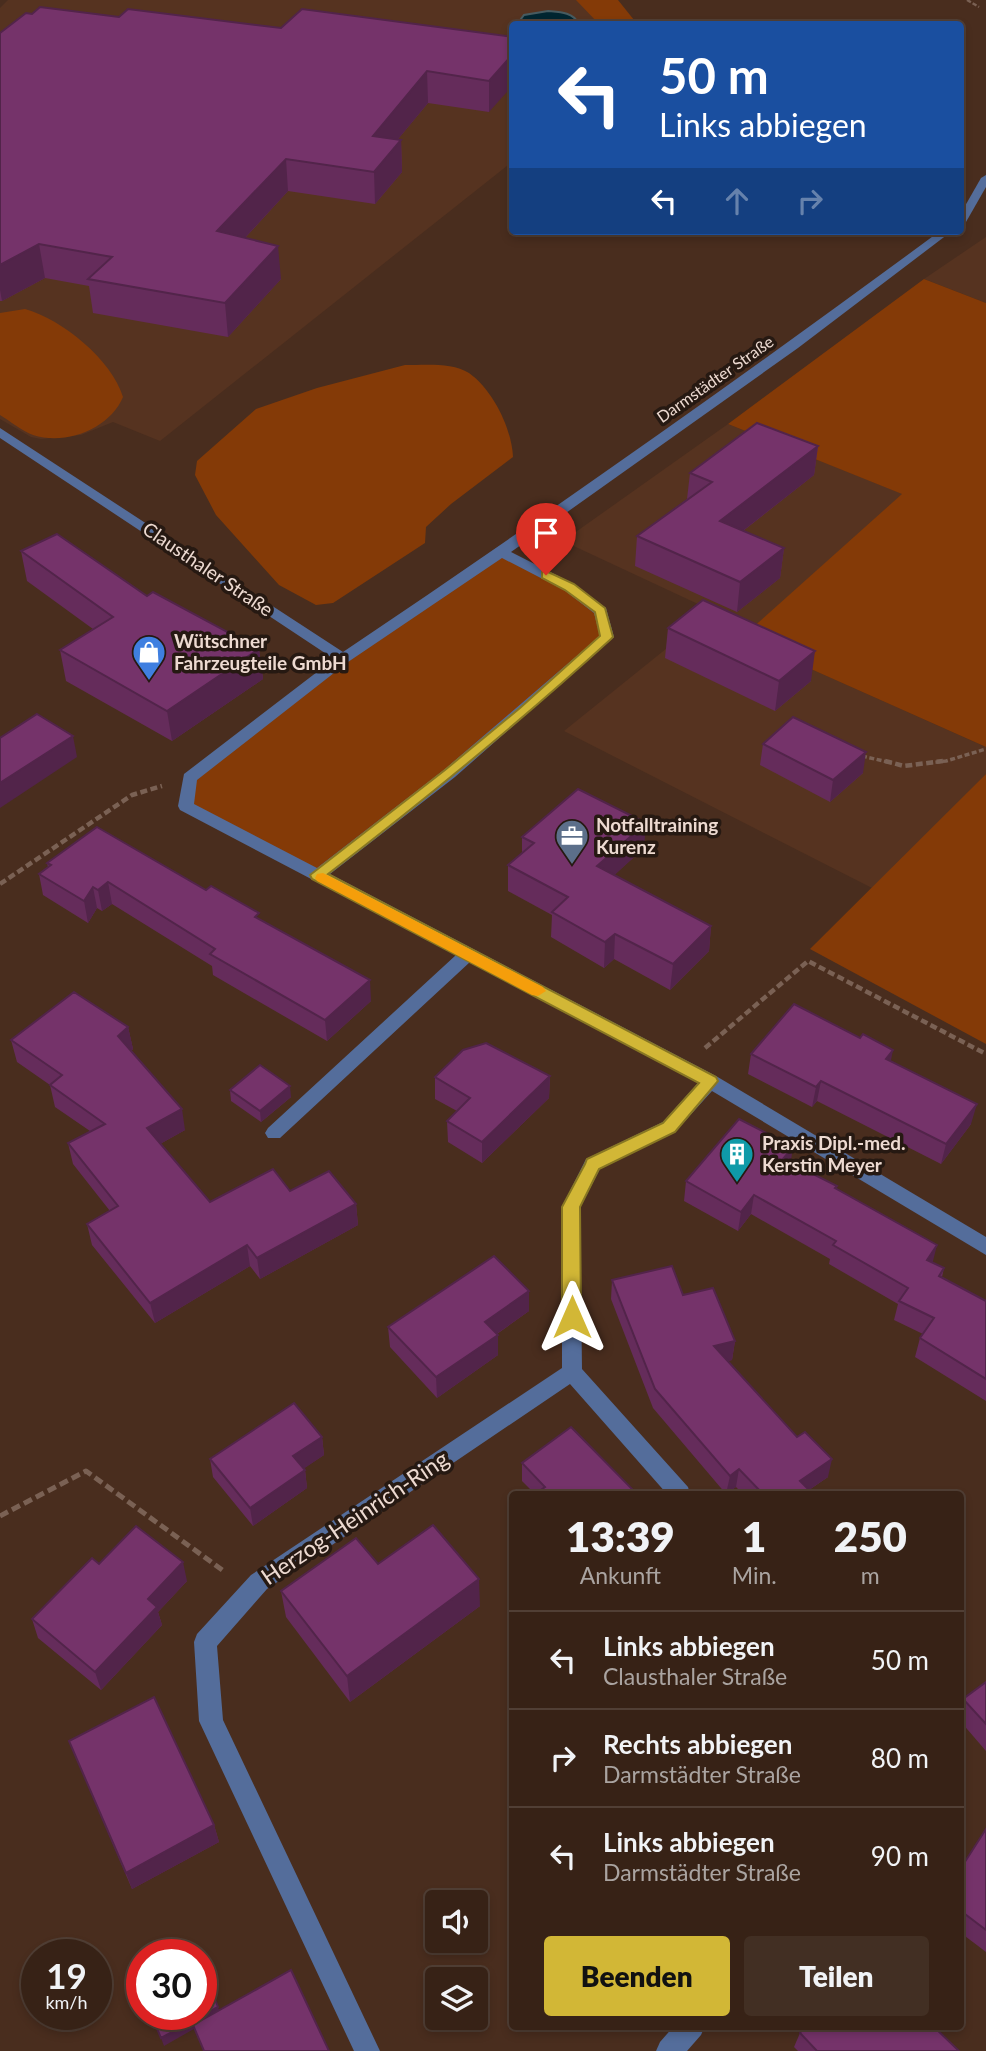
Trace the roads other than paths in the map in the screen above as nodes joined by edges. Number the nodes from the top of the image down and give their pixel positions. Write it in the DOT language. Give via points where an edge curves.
graph roads {
  1 [pos="986,178"];
  2 [pos="964,217"];
  3 [pos="942,235"];
  4 [pos="0,432"];
  5 [pos="501,552"];
  6 [pos="343,659"];
  7 [pos="318,875"];
  8 [pos="468,954"];
  9 [pos="710,1081"];
  10 [pos="274,1133"];
  11 [pos="986,1247"];
  12 [pos="572,1372"];
  13 [pos="677,1491"];
  14 [pos="688,2030"];
  15 [pos="367,2051"];
  16 [pos="669,2051"];
  1 -- 2 [label="street"];
  3 -- 5 [label="street, Darmstädter Straße"];
  4 -- 6 [label="street, Clausthaler Straße"];
  5 -- 6 [label="street, Darmstädter Straße"];
  5 -- 7 [label="street" via="569,587 601,611 607,637 450,774"];
  6 -- 7 [label="street" via="189,778 186,806"];
  7 -- 8 [label="street"];
  8 -- 9 [label="street"];
  8 -- 10 [label="street"];
  9 -- 11 [label="street"];
  9 -- 12 [label="street" via="669,1128 593,1164 571,1207"];
  12 -- 13 [label="street"];
  12 -- 15 [label="street, Herzog-Heinrich-Ring" via="253,1589 205,1642 211,1721"];
  14 -- 16 [label="street"];
}
